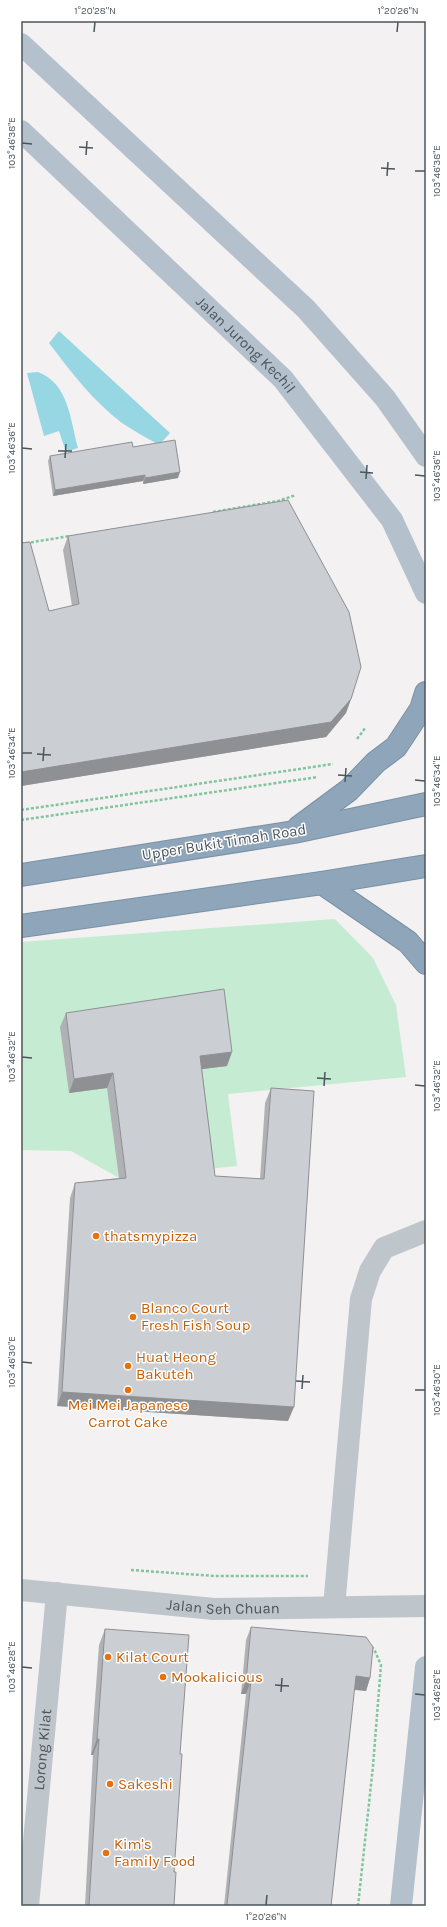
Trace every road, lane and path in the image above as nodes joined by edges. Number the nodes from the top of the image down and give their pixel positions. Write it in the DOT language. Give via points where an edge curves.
graph roads {
  1 [pos="21,44"];
  2 [pos="21,132"];
  3 [pos="426,456"];
  4 [pos="296,495"];
  5 [pos="212,513"];
  6 [pos="72,536"];
  7 [pos="21,544"];
  8 [pos="426,592"];
  9 [pos="426,693"];
  10 [pos="366,727"];
  11 [pos="356,739"];
  12 [pos="331,768"];
  13 [pos="320,776"];
  14 [pos="426,804"];
  15 [pos="21,810"];
  16 [pos="21,820"];
  17 [pos="294,832"];
  18 [pos="426,866"];
  19 [pos="21,875"];
  20 [pos="322,884"];
  21 [pos="21,926"];
  22 [pos="426,963"];
  23 [pos="426,1231"];
  24 [pos="130,1570"];
  25 [pos="338,1577"];
  26 [pos="21,1590"];
  27 [pos="57,1593"];
  28 [pos="426,1606"];
  29 [pos="334,1607"];
  30 [pos="374,1648"];
  31 [pos="426,1667"];
  32 [pos="28,1906"];
  33 [pos="358,1906"];
  34 [pos="401,1906"];
  1 -- 3 [label="main road" via="306,309 384,398"];
  2 -- 8 [label="main road, Jalan Jurong Kechil" via="283,379 392,520"];
  4 -- 5 [label="path" via="278,501"];
  6 -- 7 [label="path"];
  9 -- 17 [label="highway" via="420,709 396,746 349,790"];
  10 -- 11 [label="path"];
  12 -- 15 [label="path" via="336,763"];
  13 -- 16 [label="path"];
  14 -- 17 [label="highway, Upper Bukit Timah Road"];
  17 -- 19 [label="highway, Upper Bukit Timah Road"];
  18 -- 20 [label="highway"];
  20 -- 21 [label="highway"];
  20 -- 22 [label="highway" via="408,942"];
  23 -- 25 [label="street" via="384,1248 370,1271 361,1299"];
  24 -- 25 [label="path" via="215,1576"];
  25 -- 29 [label="street"];
  26 -- 27 [label="street, Jalan Seh Chuan"];
  27 -- 29 [label="street, Jalan Seh Chuan" via="214,1609"];
  27 -- 32 [label="street, Lorong Kilat"];
  28 -- 29 [label="street, Jalan Seh Chuan"];
  30 -- 33 [label="path" via="381,1665"];
  31 -- 34 [label="main road"];
}
